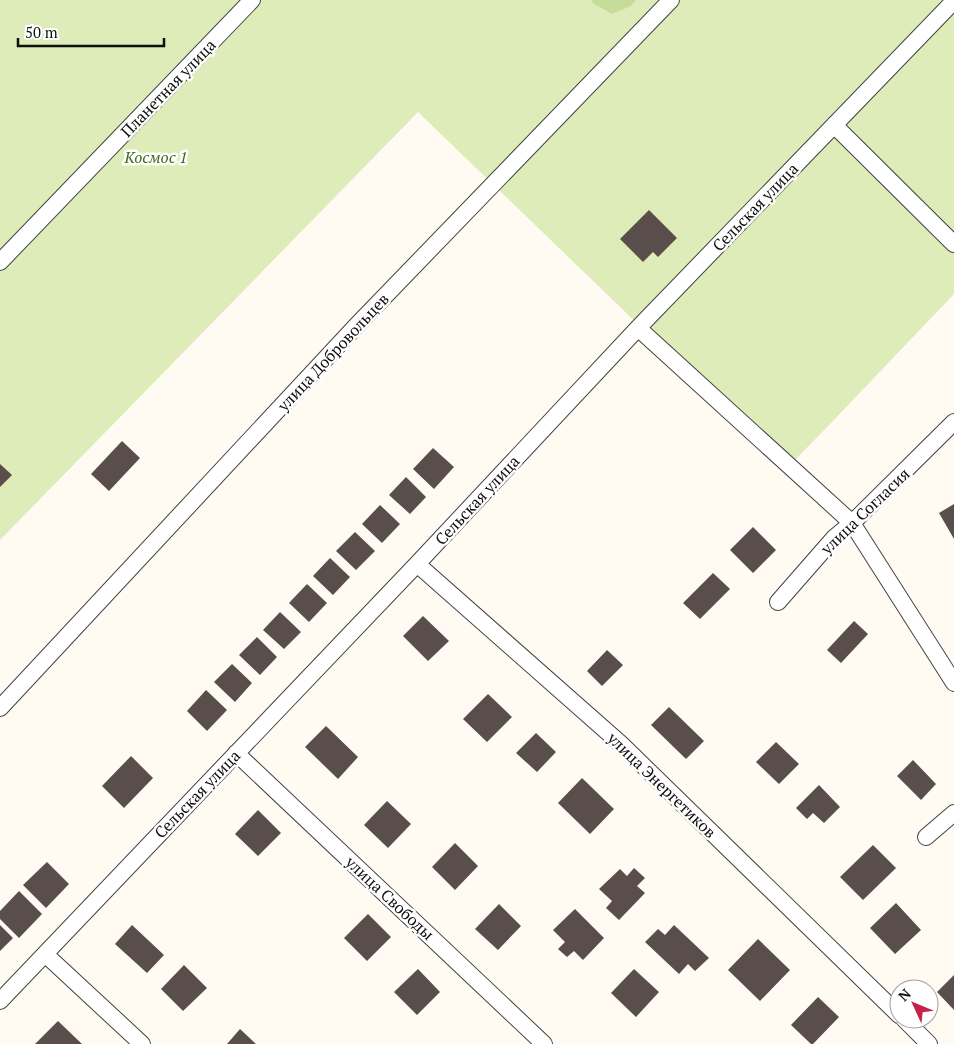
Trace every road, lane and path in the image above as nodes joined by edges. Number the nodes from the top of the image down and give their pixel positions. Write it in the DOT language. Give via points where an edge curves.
graph roads {
  1 [pos="252,0"];
  2 [pos="671,0"];
  3 [pos="954,1"];
  4 [pos="834,126"];
  5 [pos="954,244"];
  6 [pos="0,262"];
  7 [pos="638,328"];
  8 [pos="954,422"];
  9 [pos="852,523"];
  10 [pos="417,564"];
  11 [pos="778,602"];
  12 [pos="954,683"];
  13 [pos="0,707"];
  14 [pos="236,753"];
  15 [pos="954,813"];
  16 [pos="926,837"];
  17 [pos="45,954"];
  18 [pos="0,1001"];
  19 [pos="889,1005"];
  20 [pos="914,1029"];
  21 [pos="142,1044"];
  22 [pos="544,1044"];
  23 [pos="929,1044"];
  1 -- 6 [label="street, Планетная улица"];
  2 -- 13 [label="street, улица Добровольцев" via="357,326"];
  3 -- 4 [label="street, Сельская улица"];
  4 -- 5 [label="street"];
  4 -- 7 [label="street, Сельская улица"];
  7 -- 9 [label="street"];
  7 -- 10 [label="street, Сельская улица"];
  8 -- 9 [label="street, улица Согласия"];
  9 -- 11 [label="street, улица Согласия" via="834,538"];
  9 -- 12 [label="street"];
  10 -- 14 [label="street, Сельская улица"];
  10 -- 19 [label="street, улица Энергетиков" via="621,744"];
  14 -- 17 [label="street, Сельская улица"];
  14 -- 22 [label="street, улица Свободы"];
  15 -- 16 [label="street"];
  17 -- 18 [label="street, Сельская улица"];
  17 -- 21 [label="street"];
  20 -- 23 [label="street"];
}
